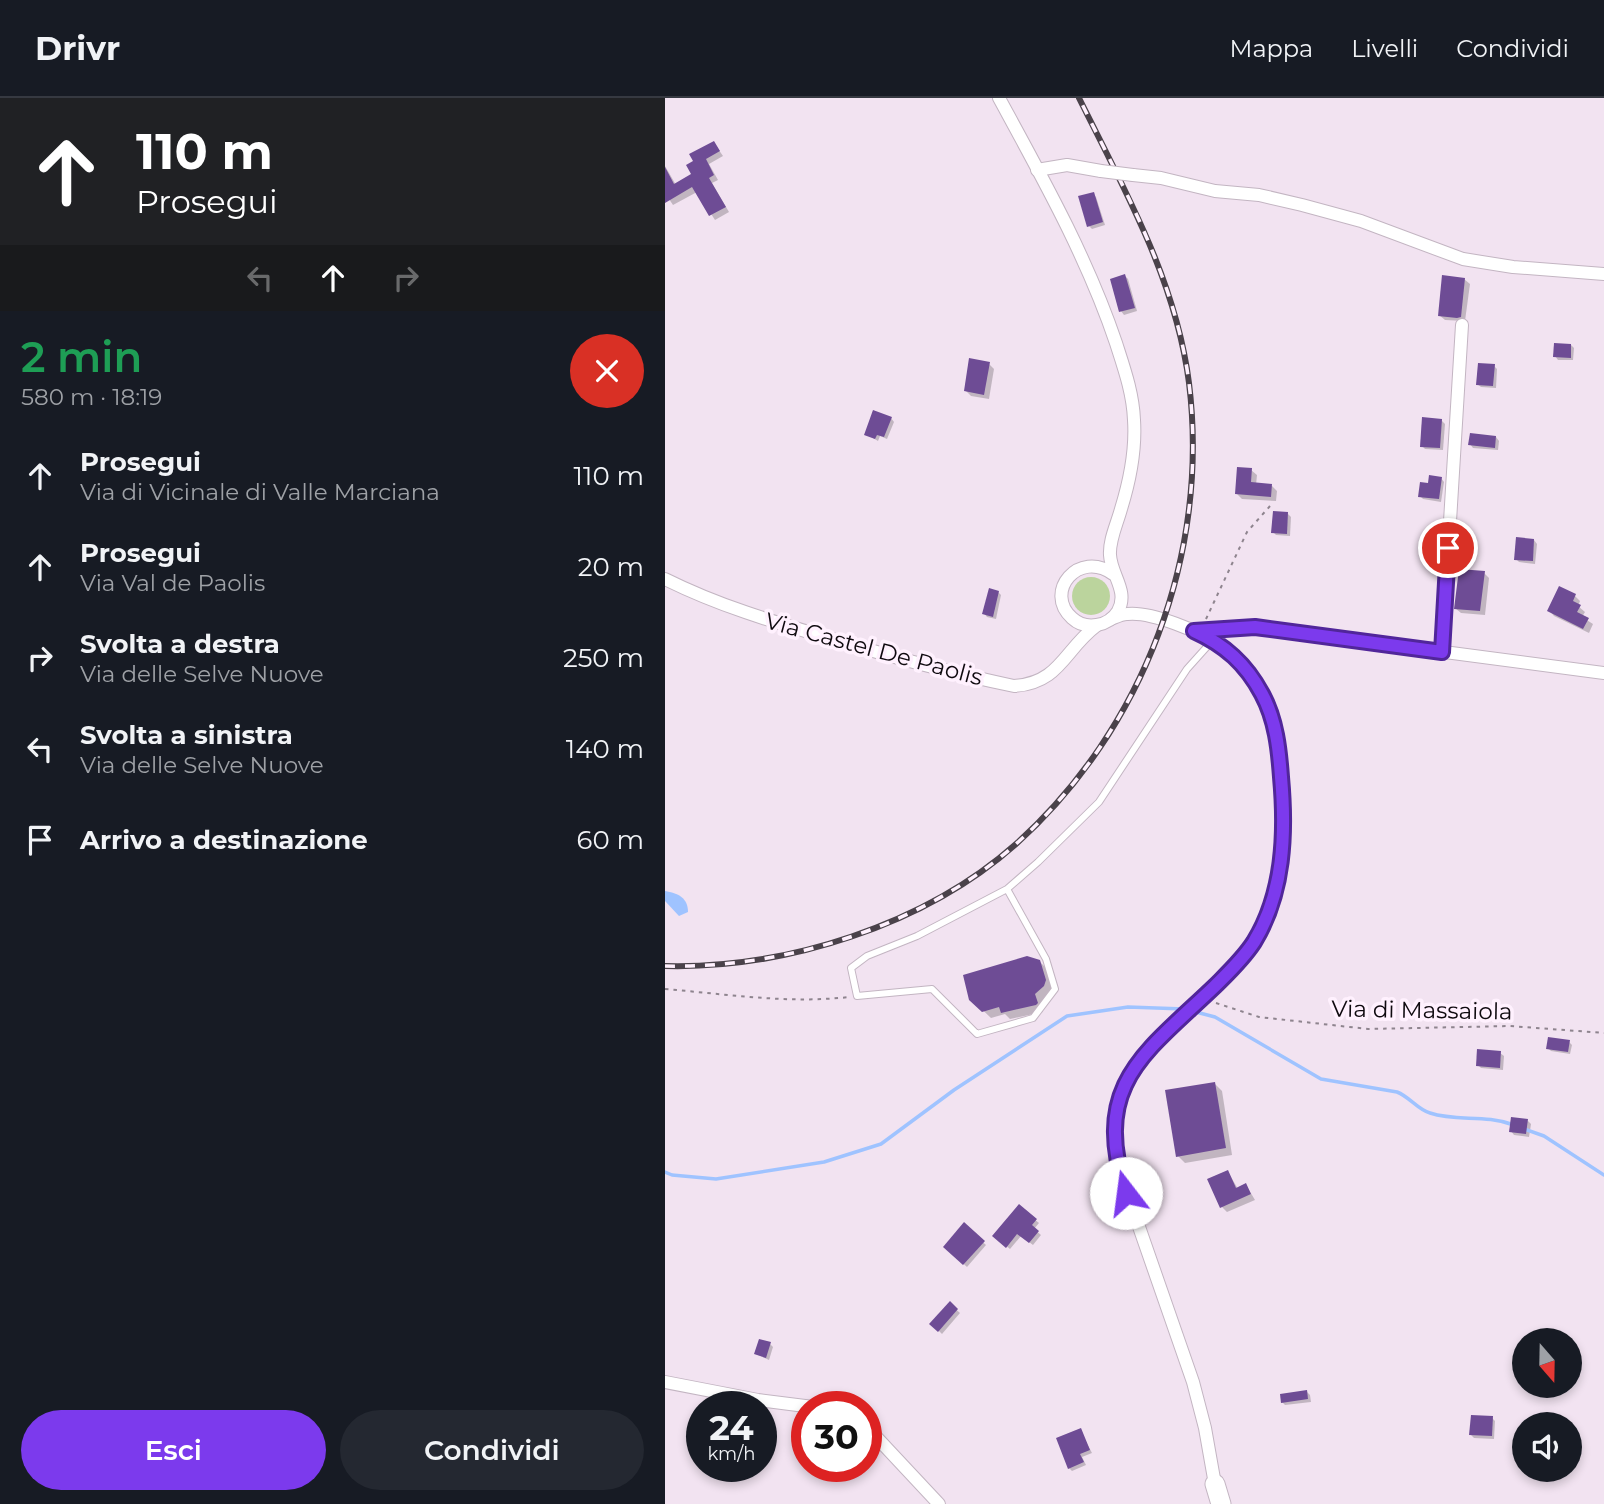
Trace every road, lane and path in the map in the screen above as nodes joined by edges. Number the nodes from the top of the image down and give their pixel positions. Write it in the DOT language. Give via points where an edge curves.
graph roads {
  1 [pos="999,98"];
  2 [pos="1038,170"];
  3 [pos="1604,274"];
  4 [pos="1462,324"];
  5 [pos="1270,506"];
  6 [pos="1112,538"];
  7 [pos="1097,566"];
  8 [pos="1113,574"];
  9 [pos="665,579"];
  10 [pos="1122,593"];
  11 [pos="1143,615"];
  12 [pos="1070,617"];
  13 [pos="1111,619"];
  14 [pos="1096,626"];
  15 [pos="1197,630"];
  16 [pos="1213,640"];
  17 [pos="1075,646"];
  18 [pos="1442,652"];
  19 [pos="1604,673"];
  20 [pos="1007,889"];
  21 [pos="665,989"];
  22 [pos="857,996"];
  23 [pos="1202,999"];
  24 [pos="1604,1033"];
  25 [pos="665,1382"];
  26 [pos="791,1404"];
  27 [pos="882,1441"];
  28 [pos="1215,1484"];
  29 [pos="939,1504"];
  30 [pos="1219,1504"];
  1 -- 2 [label="street"];
  2 -- 3 [label="street, bridge" via="1067,165 1290,202 1369,224 1463,259"];
  2 -- 6 [label="street" via="1098,291 1132,393 1133,456"];
  4 -- 18 [label="street"];
  5 -- 15 [label="path" via="1247,532"];
  6 -- 7 [label="street"];
  6 -- 8 [label="street"];
  7 -- 8 [label="street"];
  7 -- 12 [label="street" via="1081,568 1067,578 1062,594"];
  8 -- 10 [label="street"];
  9 -- 17 [label="street, Via Castel De Paolis" via="761,618 934,669 1014,686 1052,673"];
  10 -- 11 [label="street"];
  10 -- 13 [label="street"];
  11 -- 13 [label="street"];
  11 -- 15 [label="street"];
  12 -- 14 [label="street"];
  12 -- 17 [label="street"];
  13 -- 14 [label="street"];
  14 -- 17 [label="street, Via Castel De Paolis"];
  15 -- 16 [label="street"];
  15 -- 18 [label="street" via="1255,627"];
  16 -- 20 [label="lane" via="1187,669 1099,802"];
  16 -- 23 [label="street" via="1243,665 1268,707 1279,748 1284,823 1278,878 1263,925 1243,957"];
  18 -- 19 [label="street"];
  20 -- 22 [label="lane" via="917,936 867,956 851,968"];
  20 -- 22 [label="lane" via="1046,960 1055,989 1033,1018 977,1034 932,989"];
  21 -- 22 [label="path" via="761,998"];
  23 -- 24 [label="path, Via di Massaiola" via="1259,1017 1368,1029 1510,1026"];
  23 -- 28 [label="street" via="1147,1050 1129,1078 1116,1113 1114,1144 1126,1193 1193,1382"];
  25 -- 26 [label="street"];
  27 -- 29 [label="street"];
  28 -- 30 [label="street"];
}
